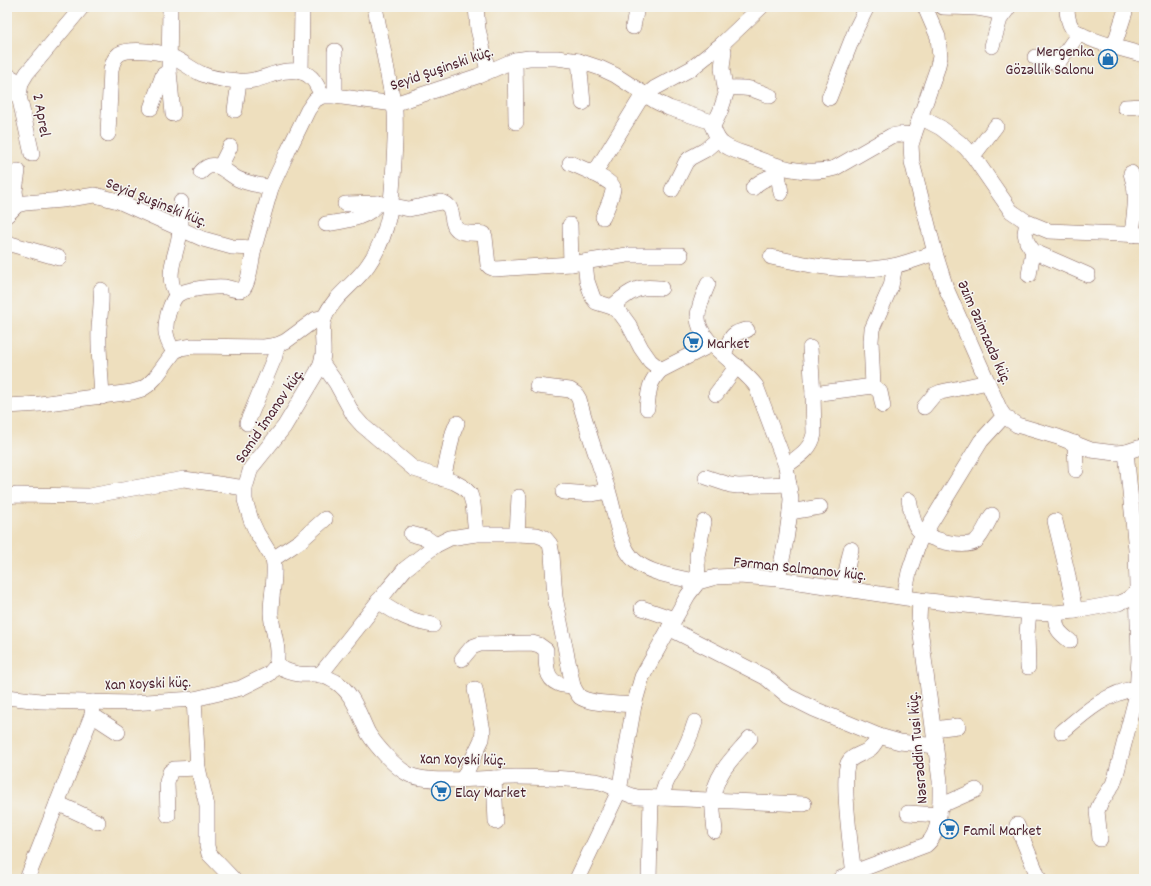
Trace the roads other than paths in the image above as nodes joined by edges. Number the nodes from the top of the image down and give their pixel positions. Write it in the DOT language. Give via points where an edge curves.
graph roads {
  1 [pos="82,7"];
  2 [pos="170,7"];
  3 [pos="375,7"];
  4 [pos="476,7"];
  5 [pos="636,7"];
  6 [pos="760,7"];
  7 [pos="867,7"];
  8 [pos="925,7"];
  9 [pos="944,7"];
  10 [pos="1067,7"];
  11 [pos="302,10"];
  12 [pos="1006,11"];
  13 [pos="1125,12"];
  14 [pos="633,27"];
  15 [pos="1079,33"];
  16 [pos="722,44"];
  17 [pos="992,46"];
  18 [pos="1114,46"];
  19 [pos="335,51"];
  20 [pos="169,55"];
  21 [pos="1144,55"];
  22 [pos="1035,57"];
  23 [pos="515,60"];
  24 [pos="579,61"];
  25 [pos="169,71"];
  26 [pos="488,71"];
  27 [pos="301,72"];
  28 [pos="7,75"];
  29 [pos="239,82"];
  30 [pos="21,83"];
  31 [pos="726,88"];
  32 [pos="645,95"];
  33 [pos="329,96"];
  34 [pos="770,96"];
  35 [pos="829,98"];
  36 [pos="582,103"];
  37 [pos="394,104"];
  38 [pos="1144,106"];
  39 [pos="1125,107"];
  40 [pos="151,108"];
  41 [pos="235,110"];
  42 [pos="173,114"];
  43 [pos="920,117"];
  44 [pos="516,122"];
  45 [pos="996,126"];
  46 [pos="715,133"];
  47 [pos="108,134"];
  48 [pos="914,135"];
  49 [pos="230,147"];
  50 [pos="32,154"];
  51 [pos="973,156"];
  52 [pos="570,163"];
  53 [pos="220,167"];
  54 [pos="18,171"];
  55 [pos="779,171"];
  56 [pos="201,172"];
  57 [pos="1131,173"];
  58 [pos="594,174"];
  59 [pos="271,188"];
  60 [pos="753,188"];
  61 [pos="672,190"];
  62 [pos="781,193"];
  63 [pos="181,202"];
  64 [pos="345,204"];
  65 [pos="384,204"];
  66 [pos="12,210"];
  67 [pos="603,217"];
  68 [pos="1027,222"];
  69 [pos="326,224"];
  70 [pos="570,225"];
  71 [pos="181,230"];
  72 [pos="1138,235"];
  73 [pos="7,243"];
  74 [pos="254,248"];
  75 [pos="1033,251"];
  76 [pos="935,253"];
  77 [pos="681,255"];
  78 [pos="771,257"];
  79 [pos="58,258"];
  80 [pos="578,263"];
  81 [pos="895,266"];
  82 [pos="1029,275"];
  83 [pos="1088,275"];
  84 [pos="708,284"];
  85 [pos="661,288"];
  86 [pos="101,290"];
  87 [pos="177,295"];
  88 [pos="612,307"];
  89 [pos="325,317"];
  90 [pos="747,330"];
  91 [pos="712,344"];
  92 [pos="277,345"];
  93 [pos="810,348"];
  94 [pos="174,352"];
  95 [pos="724,354"];
  96 [pos="322,363"];
  97 [pos="738,366"];
  98 [pos="661,370"];
  99 [pos="988,382"];
  100 [pos="537,386"];
  101 [pos="873,386"];
  102 [pos="716,394"];
  103 [pos="813,394"];
  104 [pos="102,397"];
  105 [pos="7,406"];
  106 [pos="883,406"];
  107 [pos="924,407"];
  108 [pos="647,408"];
  109 [pos="1004,416"];
  110 [pos="246,423"];
  111 [pos="457,423"];
  112 [pos="1075,443"];
  113 [pos="1144,446"];
  114 [pos="1126,452"];
  115 [pos="786,466"];
  116 [pos="1076,470"];
  117 [pos="706,477"];
  118 [pos="443,479"];
  119 [pos="789,484"];
  120 [pos="244,488"];
  121 [pos="608,490"];
  122 [pos="563,492"];
  123 [pos="7,496"];
  124 [pos="519,497"];
  125 [pos="909,500"];
  126 [pos="820,507"];
  127 [pos="790,512"];
  128 [pos="992,515"];
  129 [pos="325,519"];
  130 [pos="1055,521"];
  131 [pos="704,522"];
  132 [pos="411,534"];
  133 [pos="476,534"];
  134 [pos="517,534"];
  135 [pos="924,534"];
  136 [pos="436,545"];
  137 [pos="851,549"];
  138 [pos="273,559"];
  139 [pos="778,579"];
  140 [pos="698,582"];
  141 [pos="844,589"];
  142 [pos="1140,590"];
  143 [pos="904,597"];
  144 [pos="920,600"];
  145 [pos="378,601"];
  146 [pos="642,608"];
  147 [pos="1030,612"];
  148 [pos="1075,612"];
  149 [pos="1055,613"];
  150 [pos="671,624"];
  151 [pos="433,625"];
  152 [pos="1070,641"];
  153 [pos="1141,658"];
  154 [pos="462,659"];
  155 [pos="276,666"];
  156 [pos="1028,667"];
  157 [pos="320,675"];
  158 [pos="573,686"];
  159 [pos="476,690"];
  160 [pos="7,697"];
  161 [pos="1139,697"];
  162 [pos="194,699"];
  163 [pos="634,705"];
  164 [pos="93,708"];
  165 [pos="696,722"];
  166 [pos="958,726"];
  167 [pos="934,729"];
  168 [pos="118,732"];
  169 [pos="1062,732"];
  170 [pos="879,736"];
  171 [pos="750,738"];
  172 [pos="936,746"];
  173 [pos="198,768"];
  174 [pos="494,778"];
  175 [pos="463,779"];
  176 [pos="976,790"];
  177 [pos="619,791"];
  178 [pos="656,798"];
  179 [pos="713,800"];
  180 [pos="57,803"];
  181 [pos="804,804"];
  182 [pos="939,809"];
  183 [pos="908,813"];
  184 [pos="168,815"];
  185 [pos="98,822"];
  186 [pos="496,822"];
  187 [pos="1017,826"];
  188 [pos="715,830"];
  189 [pos="1100,839"];
  190 [pos="855,876"];
  191 [pos="27,879"];
  192 [pos="233,879"];
  193 [pos="577,879"];
  194 [pos="649,879"];
  195 [pos="840,879"];
  196 [pos="1040,879"];
  1 -- 30 [label="street, 2 Aprel" via="26,73"];
  2 -- 20 [label="street"];
  3 -- 37 [label="street, Samid İmanov küç."];
  4 -- 26 [label="street" via="478,29"];
  5 -- 14 [label="street"];
  6 -- 16 [label="street"];
  7 -- 35 [label="street"];
  8 -- 43 [label="street, Əzim Əzimzadə küç." via="938,38 940,57"];
  9 -- 12 [label="street"];
  10 -- 15 [label="street" via="1069,23"];
  11 -- 27 [label="street"];
  12 -- 17 [label="street" via="1000,19"];
  13 -- 18 [label="street"];
  15 -- 18 [label="street"];
  15 -- 22 [label="street" via="1056,63"];
  16 -- 31 [label="street" via="722,68"];
  16 -- 32 [label="street" via="692,68"];
  18 -- 21 [label="street"];
  19 -- 33 [label="street"];
  20 -- 25 [label="street"];
  20 -- 29 [label="street" via="204,75"];
  20 -- 47 [label="street" via="151,51 125,52 113,61"];
  23 -- 24 [label="street, Seyid Şuşinski küç." via="539,57"];
  23 -- 26 [label="street, Seyid Şuşinski küç."];
  23 -- 44 [label="street"];
  24 -- 32 [label="street, Seyid Şuşinski küç." via="615,75"];
  24 -- 36 [label="street"];
  25 -- 40 [label="street" via="163,75"];
  25 -- 42 [label="street"];
  26 -- 37 [label="street, Seyid Şuşinski küç."];
  27 -- 29 [label="street" via="281,71 250,82"];
  27 -- 33 [label="street" via="314,79"];
  28 -- 30 [label="street"];
  29 -- 41 [label="street"];
  30 -- 50 [label="street, 2 Aprel" via="19,96"];
  31 -- 34 [label="street" via="753,89"];
  31 -- 46 [label="street"];
  32 -- 46 [label="street, Seyid Şuşinski küç." via="669,108 709,121"];
  32 -- 58 [label="street"];
  33 -- 37 [label="street, Seyid Şuşinski küç."];
  33 -- 59 [label="street" via="315,100 308,110"];
  37 -- 65 [label="street, Samid İmanov küç." via="396,126 393,195"];
  38 -- 39 [label="street"];
  43 -- 48 [label="street, Əzim Əzimzadə küç."];
  43 -- 51 [label="street" via="949,134"];
  45 -- 51 [label="street"];
  46 -- 55 [label="street, Seyid Şuşinski küç." via="728,148"];
  46 -- 61 [label="street" via="705,150 686,162"];
  48 -- 55 [label="street, Seyid Şuşinski küç." via="891,136 826,171"];
  48 -- 76 [label="street, Əzim Əzimzadə küç." via="912,162"];
  49 -- 53 [label="street"];
  51 -- 68 [label="street" via="1011,211"];
  52 -- 58 [label="street"];
  53 -- 56 [label="street" via="205,166"];
  53 -- 59 [label="street" via="238,179"];
  54 -- 66 [label="street"];
  55 -- 60 [label="street"];
  55 -- 62 [label="street"];
  57 -- 72 [label="street" via="1135,186"];
  58 -- 67 [label="street" via="612,184 614,188"];
  59 -- 74 [label="street"];
  63 -- 71 [label="street"];
  64 -- 65 [label="street"];
  65 -- 69 [label="street" via="354,219"];
  65 -- 80 [label="street" via="409,209 446,203 450,206 458,230 484,234 488,262 490,267 495,269"];
  65 -- 89 [label="street, Samid İmanov küç." via="386,227 369,263 339,296"];
  66 -- 71 [label="street, Seyid Şuşinski küç." via="33,201 95,195 118,201"];
  68 -- 72 [label="street" via="1048,231"];
  68 -- 75 [label="street" via="1025,234"];
  70 -- 80 [label="street"];
  71 -- 74 [label="street, Seyid Şuşinski küç." via="232,247"];
  71 -- 87 [label="street" via="170,275"];
  73 -- 79 [label="street"];
  74 -- 87 [label="street" via="247,283 243,288 238,290 217,286"];
  75 -- 82 [label="street"];
  75 -- 83 [label="street"];
  76 -- 81 [label="street"];
  76 -- 99 [label="street, Əzim Əzimzadə küç." via="946,288"];
  77 -- 80 [label="street" via="627,256"];
  78 -- 81 [label="street" via="828,268"];
  80 -- 88 [label="street" via="596,302"];
  81 -- 101 [label="street" via="891,286 872,329 870,341"];
  84 -- 91 [label="street" via="697,319 703,333"];
  85 -- 88 [label="street" via="641,288 622,298"];
  86 -- 104 [label="street" via="99,340"];
  87 -- 94 [label="street" via="171,304 166,332 167,341"];
  88 -- 98 [label="street" via="629,325 650,361"];
  89 -- 92 [label="street" via="316,319"];
  89 -- 96 [label="street, Samid İmanov küç." via="322,329"];
  90 -- 95 [label="street" via="732,335"];
  91 -- 95 [label="street"];
  91 -- 98 [label="street"];
  92 -- 94 [label="street" via="193,346 180,348"];
  92 -- 110 [label="street" via="275,356"];
  93 -- 103 [label="street"];
  94 -- 104 [label="street" via="155,378 142,389"];
  95 -- 97 [label="street"];
  96 -- 118 [label="street" via="362,425 414,469"];
  96 -- 120 [label="street, Samid İmanov küç." via="284,427 251,468"];
  97 -- 102 [label="street"];
  97 -- 115 [label="street" via="756,386"];
  98 -- 108 [label="street" via="650,386"];
  99 -- 107 [label="street" via="941,392 934,395"];
  99 -- 109 [label="street, Əzim Əzimzadə küç."];
  100 -- 121 [label="street" via="570,390 576,394"];
  101 -- 103 [label="street"];
  101 -- 106 [label="street" via="880,392"];
  103 -- 115 [label="street" via="813,440 810,447"];
  104 -- 105 [label="street"];
  109 -- 112 [label="street" via="1022,426"];
  109 -- 135 [label="street" via="981,441"];
  111 -- 118 [label="street"];
  112 -- 114 [label="street" via="1091,450"];
  112 -- 116 [label="street"];
  113 -- 114 [label="street"];
  114 -- 142 [label="street"];
  115 -- 119 [label="street"];
  117 -- 119 [label="street" via="738,486"];
  118 -- 133 [label="street" via="463,487 470,494"];
  119 -- 127 [label="street"];
  120 -- 123 [label="street" via="184,479 89,496"];
  120 -- 138 [label="street, Samid İmanov küç." via="245,500 254,527"];
  121 -- 122 [label="street" via="591,494"];
  121 -- 140 [label="street" via="622,540 634,560 658,572"];
  124 -- 134 [label="street"];
  125 -- 135 [label="street" via="914,522"];
  126 -- 127 [label="street"];
  127 -- 139 [label="street"];
  128 -- 135 [label="street" via="976,542 969,545 940,541"];
  129 -- 138 [label="street" via="300,541"];
  130 -- 148 [label="street" via="1068,570"];
  131 -- 140 [label="street" via="696,556"];
  132 -- 136 [label="street" via="426,538"];
  133 -- 134 [label="street"];
  133 -- 136 [label="street" via="450,538"];
  134 -- 158 [label="street" via="536,535 545,538 550,544 555,597"];
  135 -- 143 [label="street" via="915,551"];
  136 -- 145 [label="street" via="405,569"];
  137 -- 141 [label="street"];
  138 -- 155 [label="street, Samid İmanov küç." via="275,575 271,615 278,655"];
  139 -- 140 [label="street, Fərman Salmanov küç." via="739,576 716,577"];
  139 -- 141 [label="street, Fərman Salmanov küç."];
  140 -- 150 [label="street"];
  141 -- 143 [label="street, Fərman Salmanov küç."];
  142 -- 148 [label="street, Fərman Salmanov küç." via="1119,603"];
  142 -- 153 [label="street"];
  143 -- 144 [label="street, Fərman Salmanov küç."];
  144 -- 147 [label="street, Fərman Salmanov küç."];
  144 -- 167 [label="street, Nəsrəddin Tusi küç." via="919,620"];
  145 -- 151 [label="street" via="399,615"];
  145 -- 157 [label="street"];
  146 -- 150 [label="street"];
  147 -- 149 [label="street, Fərman Salmanov küç."];
  147 -- 156 [label="street" via="1027,633"];
  148 -- 149 [label="street, Fərman Salmanov küç."];
  149 -- 152 [label="street" via="1056,628"];
  150 -- 163 [label="street" via="642,677"];
  150 -- 170 [label="street" via="764,677 788,696"];
  153 -- 161 [label="street"];
  154 -- 158 [label="street" via="472,647 480,644 532,643 546,650 547,669 551,678 557,683"];
  155 -- 157 [label="street, Xan Xoyski küç." via="288,672"];
  155 -- 162 [label="street, Xan Xoyski küç." via="268,674 241,688"];
  157 -- 175 [label="street, Xan Xoyski küç." via="337,683 347,692 369,734 400,769 417,778"];
  158 -- 163 [label="street" via="581,697 586,699"];
  159 -- 175 [label="street" via="482,739"];
  160 -- 164 [label="street, Xan Xoyski küç."];
  161 -- 169 [label="street" via="1129,689 1100,702"];
  161 -- 189 [label="street" via="1113,784 1097,811"];
  162 -- 164 [label="street, Xan Xoyski küç."];
  162 -- 173 [label="street"];
  163 -- 177 [label="street"];
  164 -- 168 [label="street"];
  164 -- 180 [label="street"];
  165 -- 178 [label="street" via="679,760"];
  166 -- 167 [label="street"];
  167 -- 172 [label="street, Nəsrəddin Tusi küç."];
  170 -- 172 [label="street" via="900,742"];
  170 -- 190 [label="street" via="871,748 851,759 846,768 845,782"];
  171 -- 179 [label="street" via="718,778"];
  172 -- 182 [label="street, Nəsrəddin Tusi küç." via="940,781"];
  173 -- 184 [label="street" via="174,769 170,772 167,782"];
  173 -- 192 [label="street" via="207,806 209,854"];
  174 -- 175 [label="street, Xan Xoyski küç."];
  174 -- 177 [label="street, Xan Xoyski küç." via="596,781"];
  174 -- 186 [label="street"];
  176 -- 182 [label="street"];
  177 -- 178 [label="street, Xan Xoyski küç." via="637,798"];
  177 -- 193 [label="street"];
  178 -- 179 [label="street, Xan Xoyski küç."];
  178 -- 194 [label="street"];
  179 -- 181 [label="street, Xan Xoyski küç."];
  179 -- 188 [label="street"];
  180 -- 185 [label="street"];
  180 -- 191 [label="street"];
  182 -- 183 [label="street"];
  182 -- 190 [label="street, Nəsrəddin Tusi küç." via="933,837 926,845"];
  187 -- 196 [label="street"];
  190 -- 195 [label="street, Nəsrəddin Tusi küç."];
}
